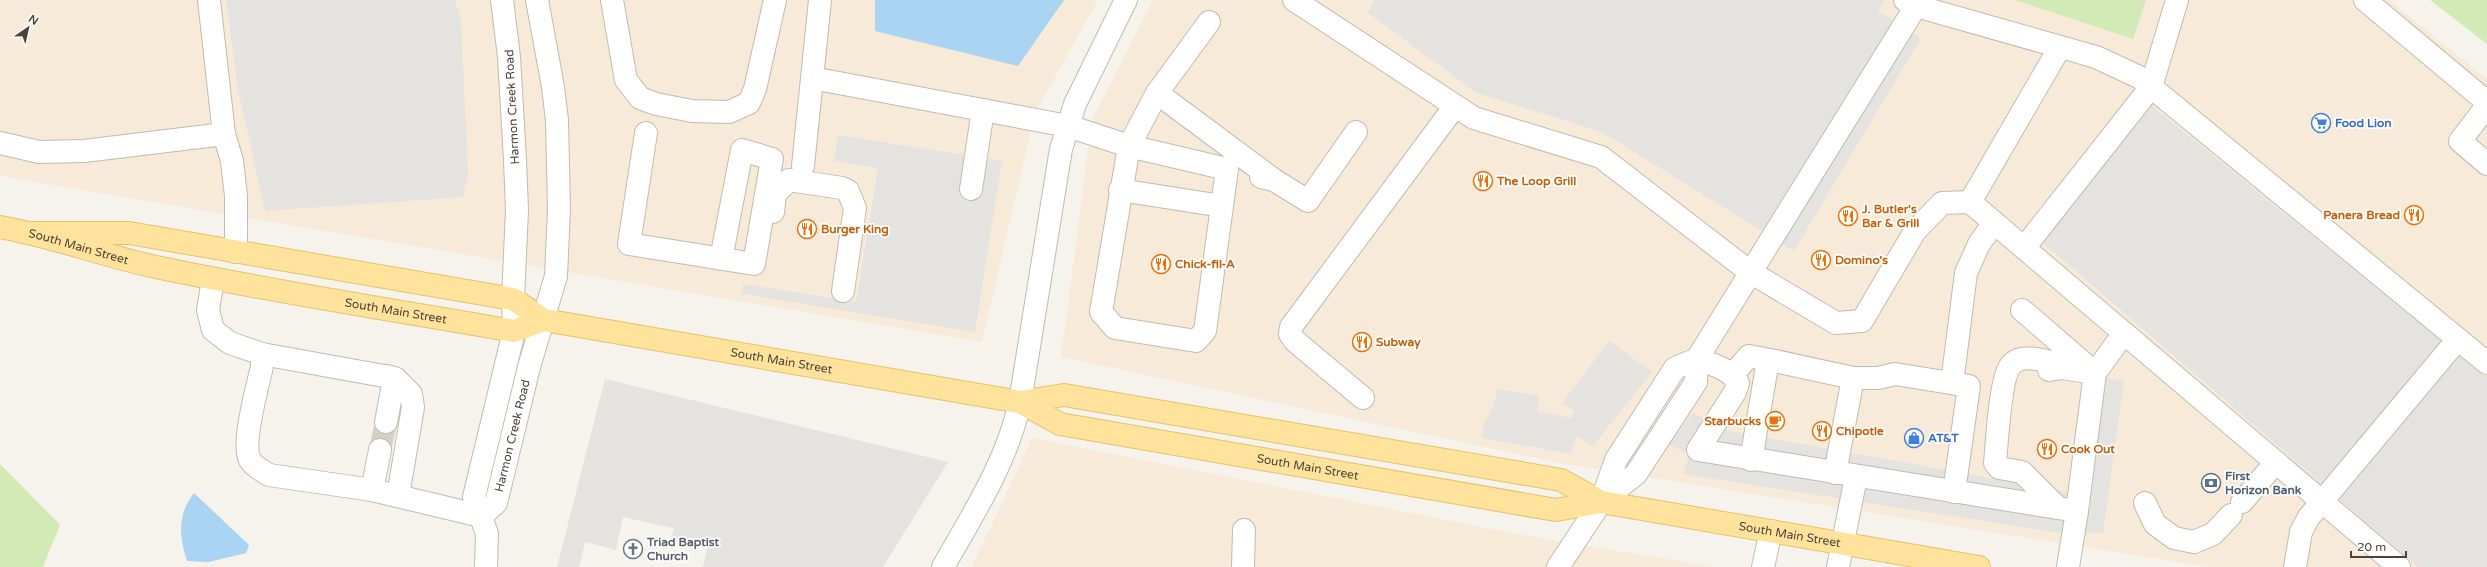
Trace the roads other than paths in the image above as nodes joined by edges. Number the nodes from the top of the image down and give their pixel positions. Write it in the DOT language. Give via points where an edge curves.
graph roads {
  1 [pos="209,0"];
  2 [pos="502,0"];
  3 [pos="537,0"];
  4 [pos="612,0"];
  5 [pos="775,0"];
  6 [pos="820,0"];
  7 [pos="1126,0"];
  8 [pos="1294,0"];
  9 [pos="2177,0"];
  10 [pos="2364,0"];
  11 [pos="1911,3"];
  12 [pos="1209,22"];
  13 [pos="2060,47"];
  14 [pos="812,78"];
  15 [pos="2151,87"];
  16 [pos="1157,93"];
  17 [pos="2487,102"];
  18 [pos="1455,106"];
  19 [pos="2487,106"];
  20 [pos="983,110"];
  21 [pos="1068,126"];
  22 [pos="1356,132"];
  23 [pos="646,133"];
  24 [pos="224,134"];
  25 [pos="0,143"];
  26 [pos="1129,146"];
  27 [pos="2487,164"];
  28 [pos="803,166"];
  29 [pos="1226,169"];
  30 [pos="1274,180"];
  31 [pos="971,189"];
  32 [pos="1120,190"];
  33 [pos="1970,202"];
  34 [pos="1222,206"];
  35 [pos="1994,223"];
  36 [pos="0,227"];
  37 [pos="33,233"];
  38 [pos="2024,248"];
  39 [pos="236,252"];
  40 [pos="721,259"];
  41 [pos="761,266"];
  42 [pos="1750,272"];
  43 [pos="213,279"];
  44 [pos="843,292"];
  45 [pos="512,299"];
  46 [pos="2022,310"];
  47 [pos="544,320"];
  48 [pos="514,330"];
  49 [pos="2124,333"];
  50 [pos="2458,339"];
  51 [pos="262,354"];
  52 [pos="1697,359"];
  53 [pos="1775,361"];
  54 [pos="2487,363"];
  55 [pos="2095,373"];
  56 [pos="380,374"];
  57 [pos="1733,374"];
  58 [pos="1853,378"];
  59 [pos="1952,383"];
  60 [pos="1363,398"];
  61 [pos="1020,402"];
  62 [pos="386,422"];
  63 [pos="380,450"];
  64 [pos="1751,460"];
  65 [pos="2276,462"];
  66 [pos="2005,470"];
  67 [pos="1835,473"];
  68 [pos="1856,476"];
  69 [pos="372,490"];
  70 [pos="1954,492"];
  71 [pos="398,496"];
  72 [pos="2002,500"];
  73 [pos="1601,502"];
  74 [pos="2322,502"];
  75 [pos="2146,503"];
  76 [pos="2067,510"];
  77 [pos="481,516"];
  78 [pos="1244,530"];
  79 [pos="1770,531"];
  80 [pos="1843,544"];
  81 [pos="486,567"];
  82 [pos="943,567"];
  83 [pos="1242,567"];
  84 [pos="1558,567"];
  85 [pos="1763,567"];
  86 [pos="1838,567"];
  87 [pos="1979,567"];
  88 [pos="2068,567"];
  89 [pos="2295,567"];
  90 [pos="2399,567"];
  1 -- 24 [label="street"];
  2 -- 45 [label="street, Harmon Creek Road" via="509,57 517,218"];
  3 -- 47 [label="street, Harmon Creek Road" via="553,87 559,158 556,276"];
  4 -- 5 [label="street" via="626,80 640,98 692,111 729,112 749,103 755,89"];
  6 -- 14 [label="street"];
  7 -- 21 [label="street" via="1085,82"];
  8 -- 18 [label="street"];
  9 -- 15 [label="street"];
  10 -- 17 [label="street"];
  11 -- 13 [label="street"];
  11 -- 42 [label="street"];
  12 -- 16 [label="street"];
  13 -- 15 [label="street" via="2096,57 2139,77"];
  13 -- 33 [label="street"];
  14 -- 20 [label="street"];
  14 -- 28 [label="street"];
  15 -- 38 [label="street"];
  15 -- 50 [label="street"];
  16 -- 26 [label="street"];
  16 -- 30 [label="street"];
  18 -- 42 [label="street" via="1474,118 1601,157"];
  18 -- 60 [label="street" via="1291,327 1290,334 1296,341"];
  19 -- 27 [label="street" via="2460,141"];
  20 -- 21 [label="street"];
  20 -- 31 [label="street"];
  21 -- 26 [label="street"];
  21 -- 61 [label="street" via="1056,174"];
  22 -- 30 [label="street" via="1308,201"];
  23 -- 40 [label="street" via="629,244"];
  24 -- 25 [label="street" via="84,151 39,152"];
  24 -- 39 [label="street" via="232,161 236,196"];
  26 -- 29 [label="street"];
  26 -- 32 [label="street"];
  29 -- 30 [label="street"];
  29 -- 34 [label="street"];
  32 -- 34 [label="street"];
  32 -- 34 [label="street" via="1101,312 1116,328 1196,341 1205,331"];
  33 -- 35 [label="street"];
  33 -- 42 [label="street" via="1942,203 1915,231 1862,320 1836,323"];
  35 -- 38 [label="street"];
  35 -- 59 [label="street" via="1979,244 1966,273"];
  36 -- 37 [label="main road"];
  37 -- 39 [label="main road, South Main Street" via="129,233"];
  37 -- 43 [label="main road, South Main Street" via="124,260"];
  38 -- 49 [label="street"];
  39 -- 45 [label="main road, South Main Street"];
  40 -- 41 [label="street"];
  40 -- 41 [label="street" via="742,150 772,159"];
  41 -- 44 [label="street" via="775,194 779,189 789,180 842,188 848,191 855,208"];
  42 -- 52 [label="street"];
  43 -- 48 [label="main road, South Main Street"];
  43 -- 51 [label="street" via="208,310 213,330 230,343"];
  45 -- 47 [label="main road, South Main Street"];
  45 -- 48 [label="street, Harmon Creek Road"];
  46 -- 55 [label="street"];
  47 -- 48 [label="main road, South Main Street"];
  47 -- 61 [label="main road, South Main Street"];
  47 -- 77 [label="street, Harmon Creek Road" via="529,367 496,503"];
  48 -- 77 [label="street, Harmon Creek Road" via="474,497"];
  49 -- 55 [label="street"];
  49 -- 65 [label="street"];
  50 -- 54 [label="street"];
  50 -- 74 [label="street"];
  51 -- 56 [label="street"];
  51 -- 69 [label="street" via="247,444 250,460 269,475"];
  52 -- 57 [label="street"];
  52 -- 73 [label="street" via="1675,368 1616,460"];
  53 -- 57 [label="street" via="1749,356"];
  53 -- 58 [label="street"];
  53 -- 64 [label="street" via="1767,366"];
  55 -- 66 [label="street" via="2062,368 2055,371 2026,367 2016,374"];
  55 -- 76 [label="street"];
  56 -- 62 [label="street" via="393,385"];
  56 -- 71 [label="street" via="401,382 413,399 413,415"];
  57 -- 64 [label="street" via="1738,383 1735,392 1698,450"];
  58 -- 59 [label="street" via="1878,378 1895,374"];
  58 -- 67 [label="street"];
  59 -- 70 [label="street" via="1969,386"];
  61 -- 73 [label="main road, South Main Street" via="1064,395 1343,442 1561,480"];
  61 -- 73 [label="main road, South Main Street" via="1060,424 1556,510"];
  61 -- 82 [label="street" via="1012,434 997,470"];
  63 -- 69 [label="street"];
  64 -- 67 [label="street"];
  65 -- 74 [label="street"];
  65 -- 75 [label="street" via="2213,534 2194,542 2174,538 2155,524"];
  66 -- 72 [label="street"];
  66 -- 76 [label="street" via="2022,472"];
  67 -- 68 [label="street"];
  68 -- 70 [label="street"];
  68 -- 80 [label="street"];
  69 -- 71 [label="street"];
  70 -- 72 [label="street"];
  71 -- 77 [label="street"];
  72 -- 76 [label="street"];
  73 -- 79 [label="main road, South Main Street"];
  73 -- 84 [label="street"];
  74 -- 89 [label="street" via="2304,524"];
  74 -- 90 [label="street"];
  76 -- 88 [label="street"];
  77 -- 81 [label="street" via="487,534"];
  78 -- 83 [label="street"];
  79 -- 80 [label="main road, South Main Street"];
  79 -- 85 [label="street"];
  80 -- 86 [label="street"];
  80 -- 87 [label="main road, South Main Street"];
}
